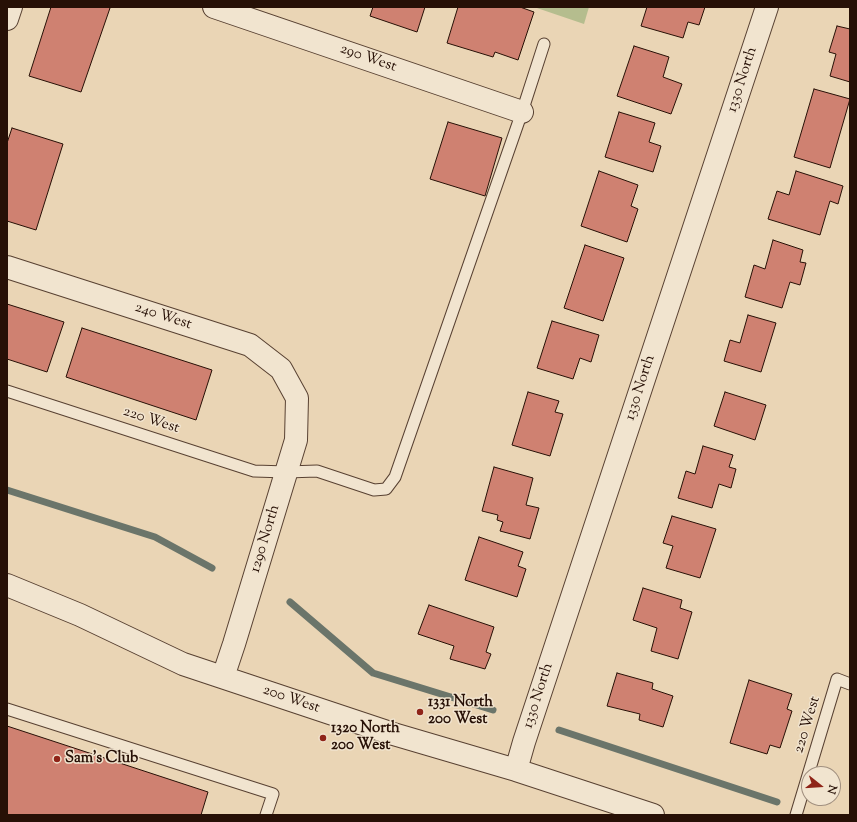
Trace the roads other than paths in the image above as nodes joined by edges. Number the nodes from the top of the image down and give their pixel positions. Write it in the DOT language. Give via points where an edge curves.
graph roads {
  1 [pos="11,7"];
  2 [pos="214,7"];
  3 [pos="767,7"];
  4 [pos="7,19"];
  5 [pos="544,44"];
  6 [pos="522,112"];
  7 [pos="7,266"];
  8 [pos="7,391"];
  9 [pos="297,398"];
  10 [pos="287,472"];
  11 [pos="7,586"];
  12 [pos="223,677"];
  13 [pos="850,684"];
  14 [pos="7,709"];
  15 [pos="516,770"];
  16 [pos="266,815"];
  17 [pos="653,815"];
  18 [pos="796,815"];
  1 -- 4 [label="street"];
  2 -- 6 [label="street, 290 West"];
  3 -- 15 [label="street, 1330 North"];
  5 -- 6 [label="lane, 220 West"];
  6 -- 10 [label="lane, 220 West" via="395,477 386,489 374,490 317,471"];
  7 -- 9 [label="street, 240 West" via="250,345 281,369"];
  8 -- 10 [label="lane, 220 West" via="254,470"];
  9 -- 10 [label="street, 1290 North" via="296,440"];
  10 -- 12 [label="street, 1290 North"];
  11 -- 12 [label="street, 200 West" via="80,614 183,664"];
  12 -- 15 [label="street, 200 West" via="390,733"];
  13 -- 18 [label="lane, 220 West" via="837,679"];
  14 -- 16 [label="lane" via="273,794"];
  15 -- 17 [label="street, 200 West"];
}
